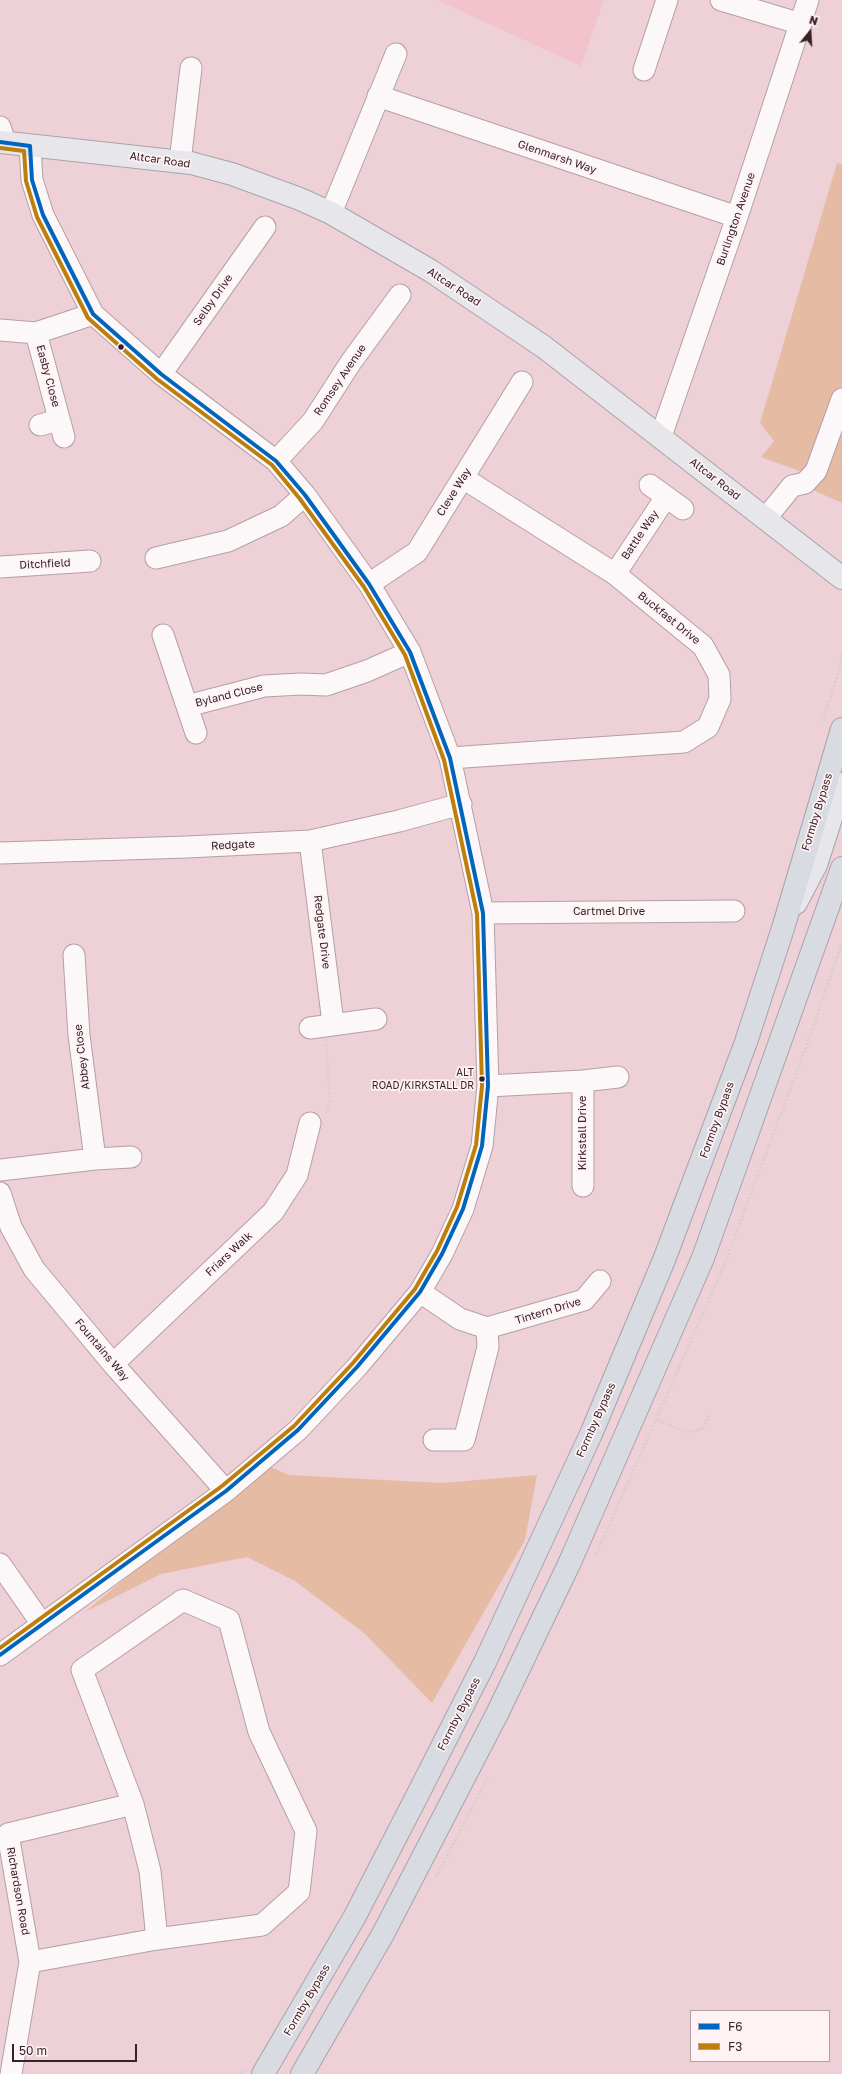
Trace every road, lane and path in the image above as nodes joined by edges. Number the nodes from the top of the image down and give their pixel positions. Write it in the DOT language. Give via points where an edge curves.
graph roads {
  1 [pos="667,0"];
  2 [pos="721,0"];
  3 [pos="808,0"];
  4 [pos="801,24"];
  5 [pos="396,54"];
  6 [pos="191,68"];
  7 [pos="644,70"];
  8 [pos="378,96"];
  9 [pos="2,137"];
  10 [pos="30,146"];
  11 [pos="180,162"];
  12 [pos="331,213"];
  13 [pos="737,217"];
  14 [pos="265,227"];
  15 [pos="400,295"];
  16 [pos="93,314"];
  17 [pos="0,330"];
  18 [pos="36,333"];
  19 [pos="161,374"];
  20 [pos="521,382"];
  21 [pos="842,399"];
  22 [pos="55,427"];
  23 [pos="661,436"];
  24 [pos="276,462"];
  25 [pos="463,478"];
  26 [pos="305,494"];
  27 [pos="683,510"];
  28 [pos="766,518"];
  29 [pos="156,558"];
  30 [pos="91,562"];
  31 [pos="0,567"];
  32 [pos="838,572"];
  33 [pos="614,574"];
  34 [pos="369,584"];
  35 [pos="162,635"];
  36 [pos="410,652"];
  37 [pos="842,653"];
  38 [pos="187,706"];
  39 [pos="832,726"];
  40 [pos="196,733"];
  41 [pos="450,758"];
  42 [pos="842,784"];
  43 [pos="461,804"];
  44 [pos="310,840"];
  45 [pos="0,853"];
  46 [pos="842,868"];
  47 [pos="734,911"];
  48 [pos="484,913"];
  49 [pos="784,925"];
  50 [pos="74,955"];
  51 [pos="376,1018"];
  52 [pos="322,1026"];
  53 [pos="618,1077"];
  54 [pos="583,1081"];
  55 [pos="488,1086"];
  56 [pos="310,1123"];
  57 [pos="131,1156"];
  58 [pos="95,1159"];
  59 [pos="0,1170"];
  60 [pos="584,1186"];
  61 [pos="0,1194"];
  62 [pos="600,1281"];
  63 [pos="420,1292"];
  64 [pos="487,1328"];
  65 [pos="113,1364"];
  66 [pos="636,1412"];
  67 [pos="710,1413"];
  68 [pos="434,1440"];
  69 [pos="226,1491"];
  70 [pos="0,1564"];
  71 [pos="42,1624"];
  72 [pos="0,1655"];
  73 [pos="133,1804"];
  74 [pos="156,1939"];
  75 [pos="30,1962"];
  76 [pos="254,2071"];
  77 [pos="11,2074"];
  78 [pos="240,2074"];
  79 [pos="302,2074"];
  1 -- 7 [label="street"];
  2 -- 4 [label="street"];
  3 -- 4 [label="street, Burlington Avenue"];
  4 -- 13 [label="street, Burlington Avenue"];
  5 -- 8 [label="street"];
  6 -- 11 [label="street"];
  8 -- 12 [label="street"];
  8 -- 13 [label="street, Glenmarsh Way"];
  9 -- 10 [label="main road, Altcar Road"];
  10 -- 11 [label="main road, Altcar Road"];
  10 -- 16 [label="street" via="32,180 43,215"];
  11 -- 12 [label="main road, Altcar Road" via="232,174"];
  12 -- 23 [label="main road, Altcar Road" via="431,271 544,347"];
  13 -- 23 [label="street, Burlington Avenue"];
  14 -- 19 [label="street, Selby Drive"];
  15 -- 24 [label="street, Romsey Avenue" via="312,421"];
  16 -- 18 [label="street"];
  16 -- 19 [label="street"];
  17 -- 18 [label="street"];
  18 -- 22 [label="street, Easby Close"];
  19 -- 24 [label="street"];
  20 -- 25 [label="street, Cleve Way"];
  21 -- 28 [label="street" via="816,471 805,483 792,486"];
  23 -- 28 [label="main road, Altcar Road"];
  24 -- 26 [label="street"];
  25 -- 33 [label="street, Buckfast Drive"];
  25 -- 34 [label="street, Cleve Way" via="417,552"];
  26 -- 29 [label="street" via="281,516 228,541"];
  26 -- 34 [label="street"];
  27 -- 33 [label="street, Battle Way" via="658,491"];
  28 -- 32 [label="main road, Altcar Road"];
  30 -- 31 [label="street, Ditchfield"];
  33 -- 41 [label="street, Buckfast Drive" via="703,646 719,675 720,699 708,726 684,742"];
  34 -- 36 [label="street"];
  35 -- 38 [label="street, Byland Close"];
  36 -- 38 [label="street, Byland Close" via="326,685 264,686"];
  36 -- 41 [label="street"];
  37 -- 39 [label="path"];
  38 -- 40 [label="street, Byland Close"];
  39 -- 49 [label="highway, Formby Bypass"];
  41 -- 43 [label="street"];
  42 -- 49 [label="main road" via="816,865"];
  43 -- 44 [label="street, Redgate" via="399,821"];
  43 -- 48 [label="street"];
  44 -- 45 [label="street, Redgate"];
  44 -- 52 [label="street, Redgate Drive"];
  46 -- 66 [label="highway" via="703,1258"];
  47 -- 48 [label="street, Cartmel Drive"];
  48 -- 55 [label="street"];
  49 -- 76 [label="highway, Formby Bypass" via="746,1042 664,1260 562,1497 485,1662 354,1918"];
  50 -- 58 [label="street, Abbey Close" via="79,1035"];
  51 -- 52 [label="street"];
  52 -- 56 [label="path" via="330,1099 327,1112 311,1111"];
  53 -- 54 [label="street, Kirkstall Drive"];
  54 -- 55 [label="street, Kirkstall Drive"];
  54 -- 60 [label="street, Kirkstall Drive"];
  55 -- 63 [label="street" via="482,1146 463,1209 442,1254"];
  56 -- 65 [label="street, Friars Walk" via="297,1175 273,1212"];
  57 -- 58 [label="street"];
  58 -- 59 [label="street"];
  61 -- 65 [label="street, Fountains Way" via="10,1227 34,1269"];
  62 -- 64 [label="street, Tintern Drive" via="584,1300"];
  63 -- 64 [label="street" via="460,1319"];
  63 -- 69 [label="street" via="357,1367 298,1430"];
  64 -- 68 [label="street" via="488,1347 464,1440"];
  65 -- 69 [label="street, Fountains Way"];
  66 -- 67 [label="path" via="686,1432 703,1429"];
  66 -- 79 [label="highway" via="570,1562 497,1714 383,1934"];
  69 -- 71 [label="street"];
  70 -- 71 [label="street"];
  71 -- 72 [label="street"];
  73 -- 74 [label="street" via="150,1870"];
  73 -- 74 [label="street" via="82,1670 183,1600 230,1620 259,1732 306,1831 299,1892 262,1925"];
  73 -- 75 [label="street, Richardson Road" via="8,1834"];
  74 -- 75 [label="street"];
  75 -- 77 [label="street, Richardson Road"];
  76 -- 78 [label="path"];
}
